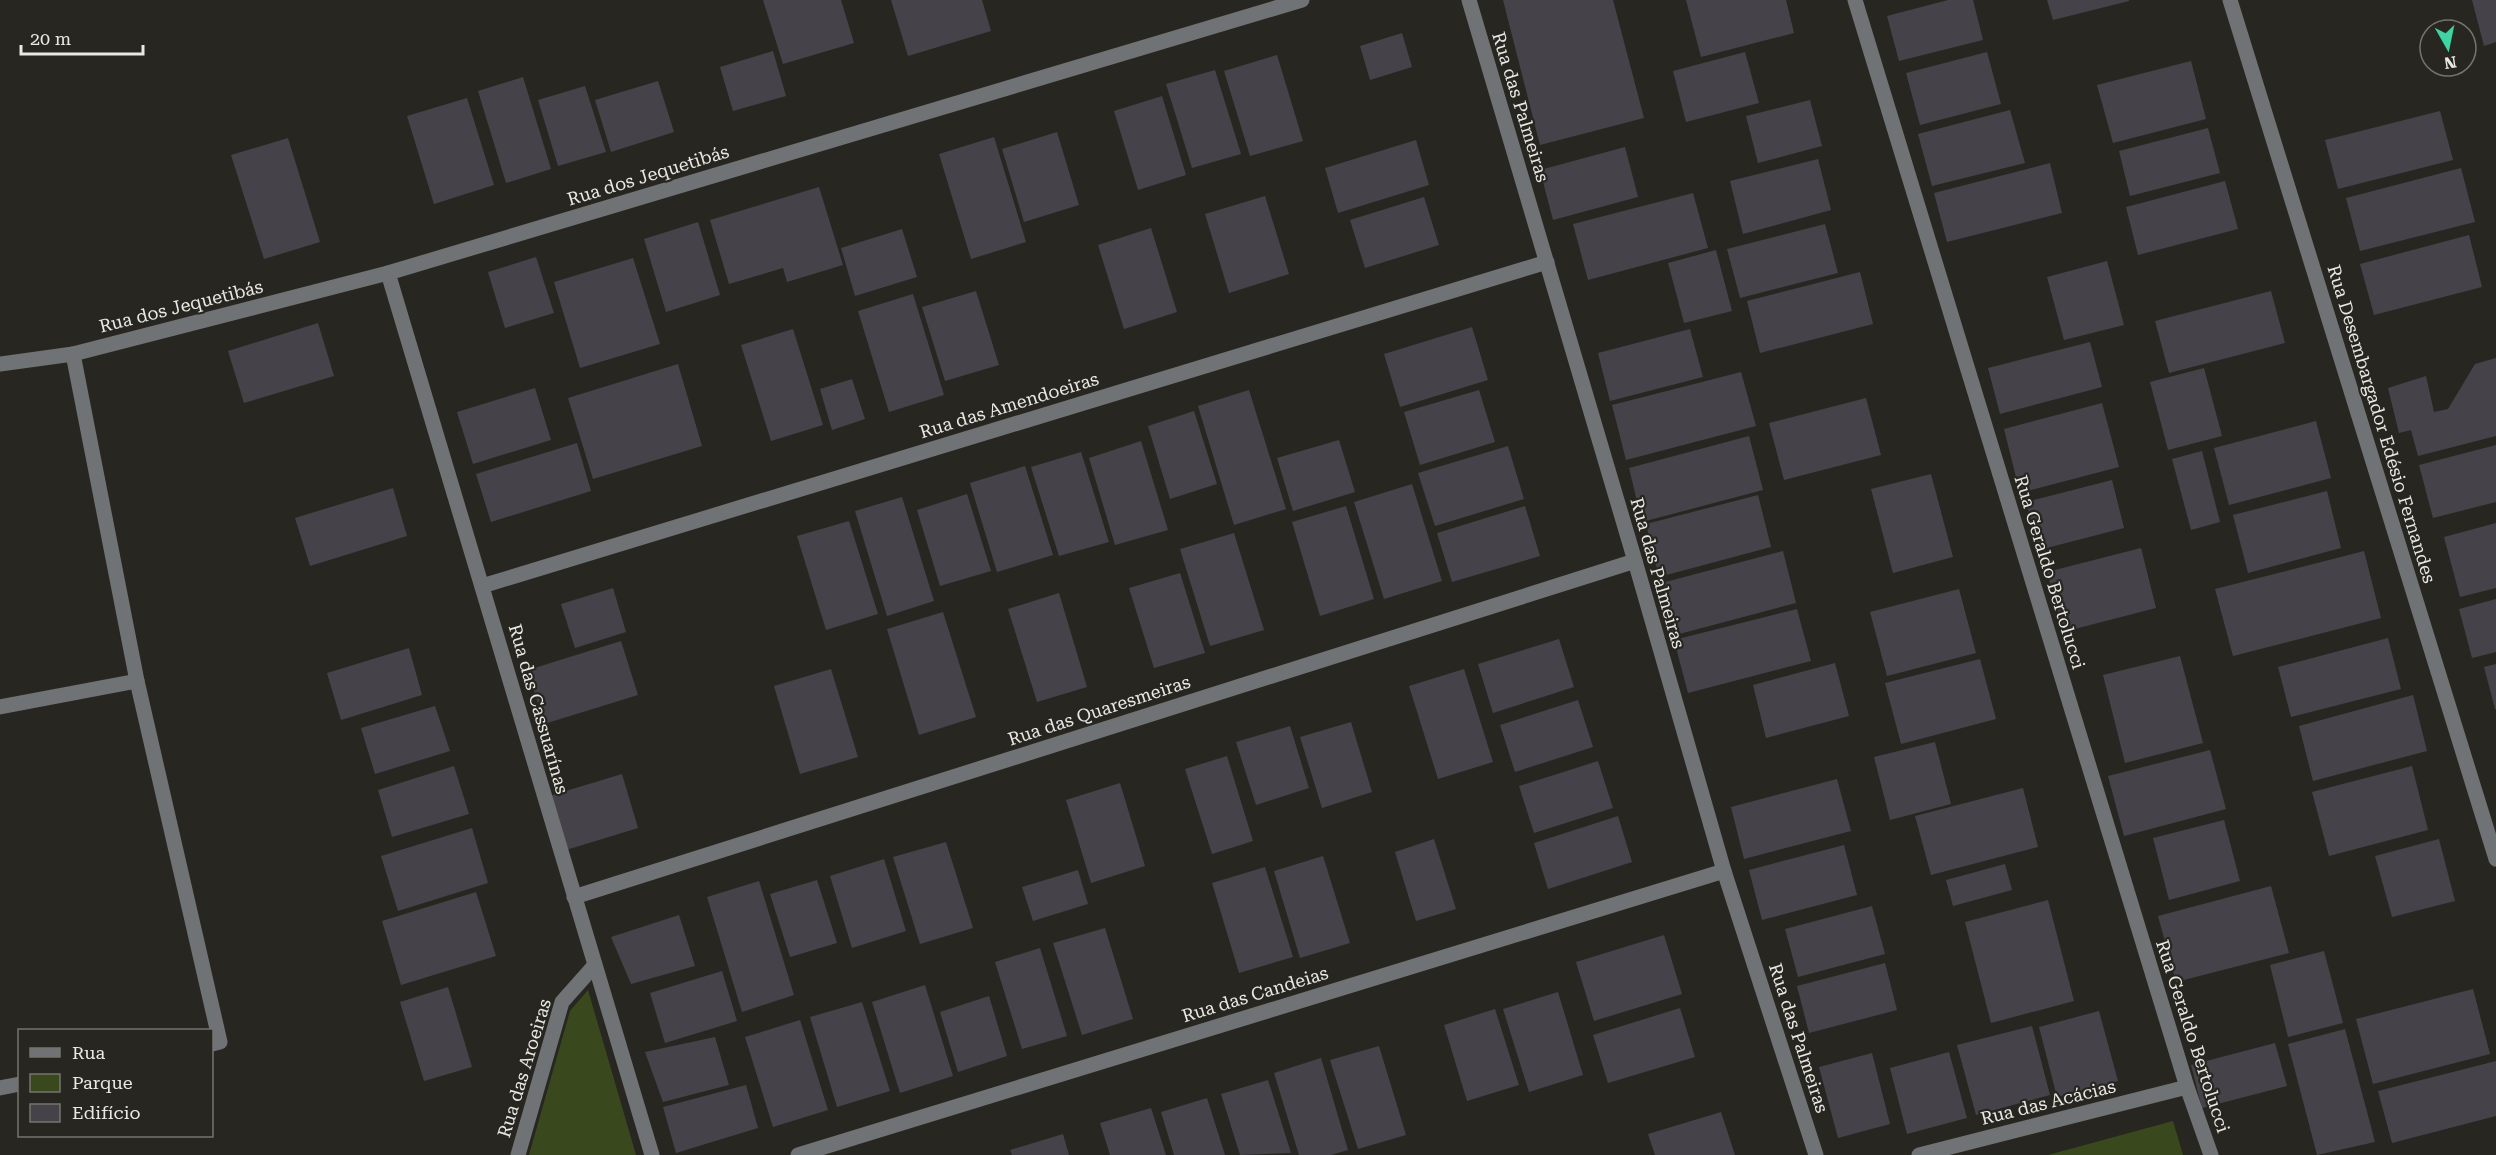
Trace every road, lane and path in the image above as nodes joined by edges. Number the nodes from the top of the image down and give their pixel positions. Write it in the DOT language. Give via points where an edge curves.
graph roads {
  1 [pos="1302,0"];
  2 [pos="1469,0"];
  3 [pos="1855,0"];
  4 [pos="2230,0"];
  5 [pos="1547,262"];
  6 [pos="388,273"];
  7 [pos="73,354"];
  8 [pos="0,364"];
  9 [pos="1635,561"];
  10 [pos="482,586"];
  11 [pos="137,681"];
  12 [pos="0,707"];
  13 [pos="2496,859"];
  14 [pos="1724,871"];
  15 [pos="574,897"];
  16 [pos="594,966"];
  17 [pos="213,1044"];
  18 [pos="18,1084"];
  19 [pos="2187,1087"];
  20 [pos="0,1088"];
  21 [pos="518,1155"];
  22 [pos="652,1155"];
  23 [pos="798,1155"];
  24 [pos="1816,1155"];
  25 [pos="1920,1155"];
  26 [pos="2211,1155"];
  1 -- 6 [label="street, Rua dos Jequetibás"];
  2 -- 5 [label="street, Rua das Palmeiras"];
  3 -- 19 [label="street, Rua Geraldo Bertolucci"];
  4 -- 13 [label="street, Rua Desembargador Edésio Fernandes"];
  5 -- 9 [label="street, Rua das Palmeiras"];
  5 -- 10 [label="street, Rua das Amendoeiras"];
  6 -- 7 [label="street, Rua dos Jequetibás"];
  6 -- 10 [label="street, Rua das Cassuarínas"];
  7 -- 8 [label="street, Rua dos Jequetibás"];
  7 -- 11 [label="street"];
  9 -- 14 [label="street, Rua das Palmeiras"];
  9 -- 15 [label="street, Rua das Quaresmeiras"];
  10 -- 15 [label="street, Rua das Cassuarínas"];
  11 -- 12 [label="street"];
  11 -- 17 [label="street" via="220,1042"];
  14 -- 23 [label="street, Rua das Candeias"];
  14 -- 24 [label="street, Rua das Palmeiras"];
  15 -- 16 [label="street, Rua das Cassuarínas"];
  16 -- 21 [label="street, Rua das Aroeiras" via="562,1002"];
  16 -- 22 [label="street, Rua das Cassuarínas"];
  18 -- 20 [label="street"];
  19 -- 25 [label="street, Rua das Acácias"];
  19 -- 26 [label="street, Rua Geraldo Bertolucci"];
}
